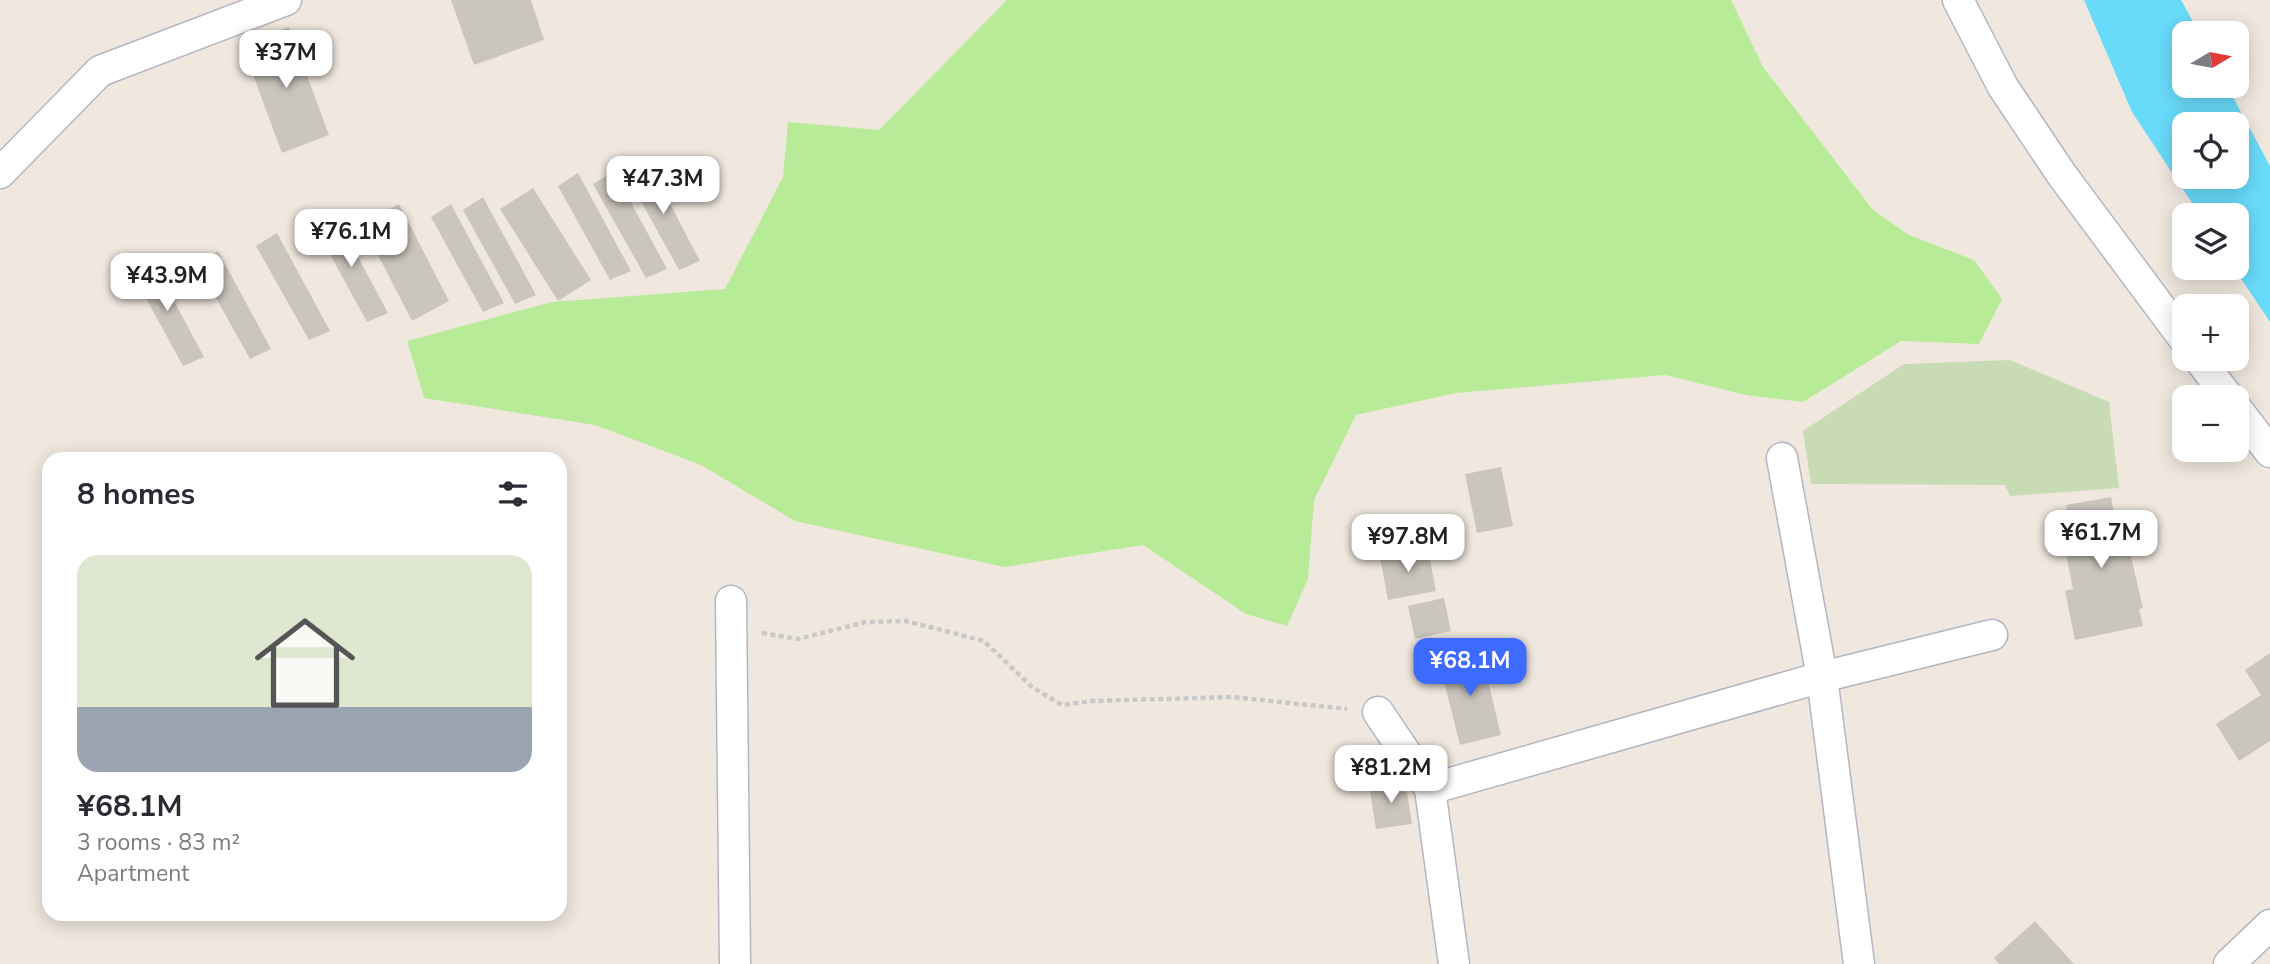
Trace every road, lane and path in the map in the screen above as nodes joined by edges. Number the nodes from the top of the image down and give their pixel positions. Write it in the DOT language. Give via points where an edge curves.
graph roads {
  1 [pos="286,0"];
  2 [pos="1958,0"];
  3 [pos="0,173"];
  4 [pos="2172,323"];
  5 [pos="2208,371"];
  6 [pos="2219,385"];
  7 [pos="2249,425"];
  8 [pos="2270,452"];
  9 [pos="1782,458"];
  10 [pos="731,614"];
  11 [pos="1992,635"];
  12 [pos="1822,677"];
  13 [pos="1378,712"];
  14 [pos="1430,789"];
  15 [pos="2270,925"];
  16 [pos="735,964"];
  17 [pos="1454,964"];
  18 [pos="1859,964"];
  19 [pos="2229,964"];
  1 -- 3 [label="street" via="100,71"];
  2 -- 4 [label="street" via="2003,87"];
  5 -- 6 [label="street"];
  7 -- 8 [label="street"];
  9 -- 12 [label="street"];
  10 -- 13 [label="path" via="798,639 866,622 906,621 984,641 1032,687 1062,705 1233,697"];
  10 -- 16 [label="street"];
  11 -- 12 [label="street"];
  12 -- 14 [label="street"];
  12 -- 18 [label="street"];
  13 -- 14 [label="street"];
  14 -- 17 [label="street"];
  15 -- 19 [label="street"];
}
